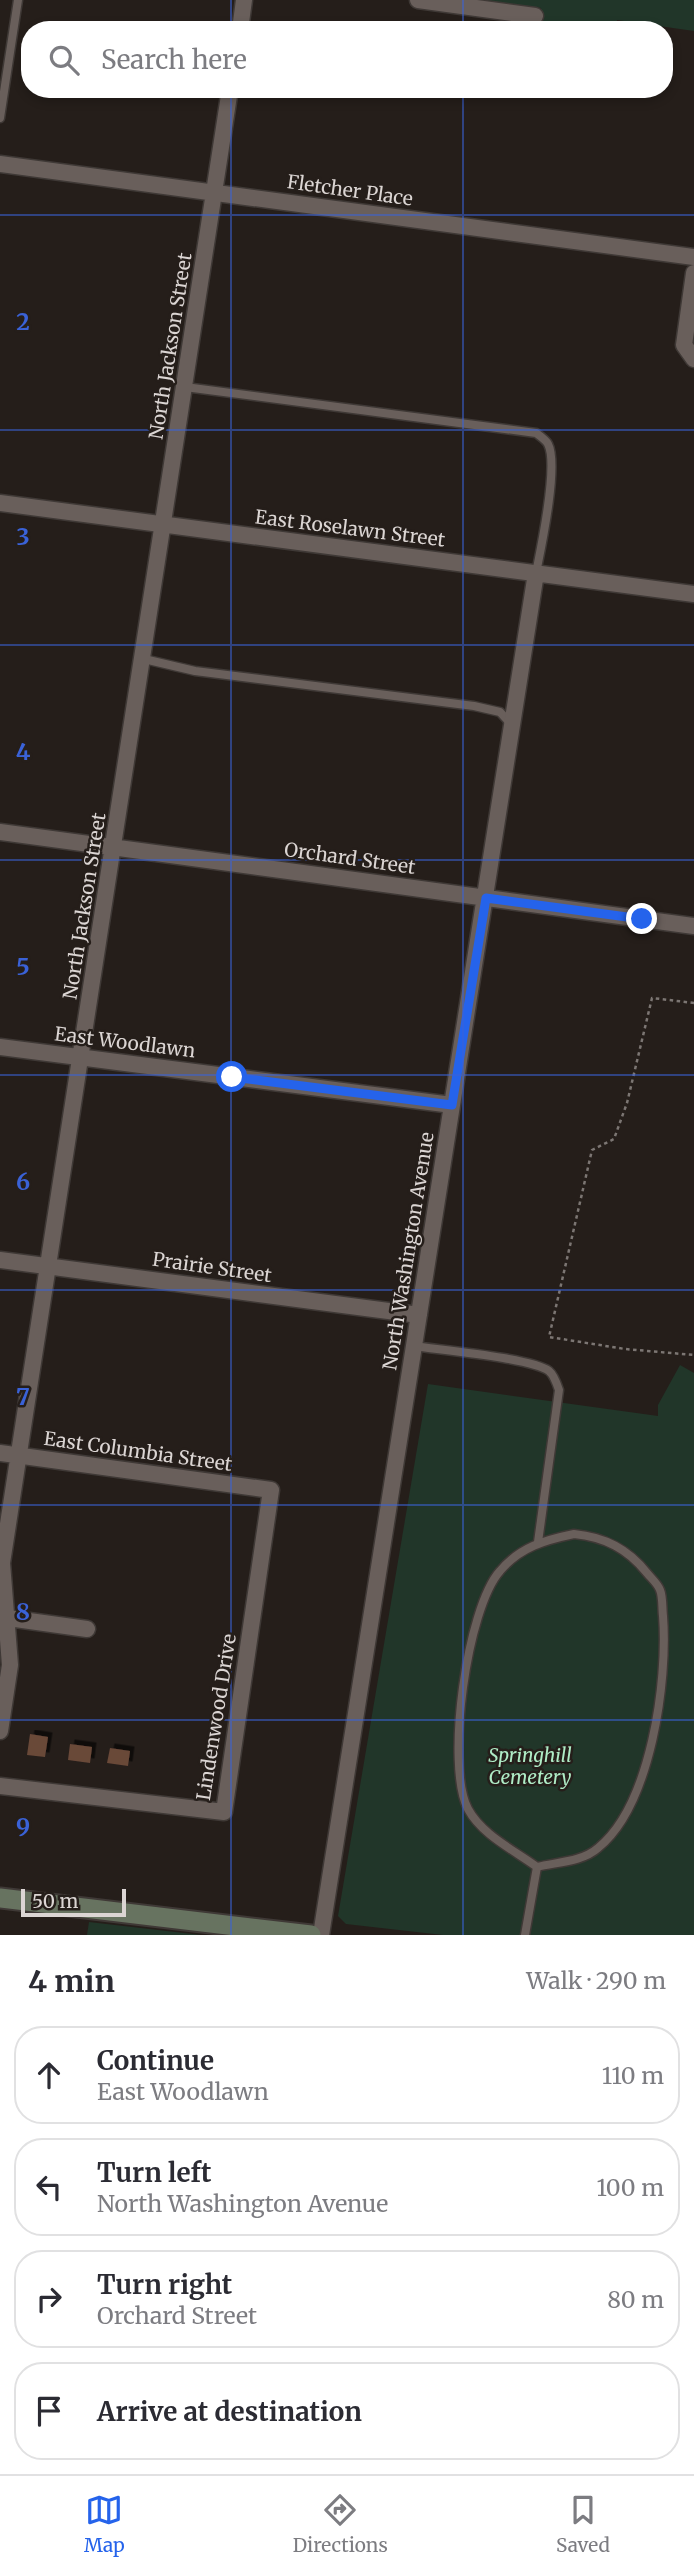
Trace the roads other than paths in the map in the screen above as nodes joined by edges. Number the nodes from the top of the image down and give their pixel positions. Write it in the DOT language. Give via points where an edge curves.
graph roads {
  1 [pos="18,0"];
  2 [pos="244,0"];
  3 [pos="418,0"];
  4 [pos="535,16"];
  5 [pos="241,21"];
  6 [pos="229,98"];
  7 [pos="0,118"];
  8 [pos="0,164"];
  9 [pos="214,193"];
  10 [pos="694,257"];
  11 [pos="694,273"];
  12 [pos="694,359"];
  13 [pos="185,387"];
  14 [pos="0,503"];
  15 [pos="164,525"];
  16 [pos="536,573"];
  17 [pos="694,594"];
  18 [pos="144,659"];
  19 [pos="512,725"];
  20 [pos="0,832"];
  21 [pos="116,848"];
  22 [pos="486,898"];
  23 [pos="694,926"];
  24 [pos="0,1047"];
  25 [pos="80,1058"];
  26 [pos="452,1105"];
  27 [pos="0,1260"];
  28 [pos="49,1266"];
  29 [pos="419,1315"];
  30 [pos="414,1346"];
  31 [pos="0,1453"];
  32 [pos="18,1456"];
  33 [pos="271,1490"];
  34 [pos="538,1542"];
  35 [pos="3,1617"];
  36 [pos="87,1629"];
  37 [pos="0,1731"];
  38 [pos="0,1786"];
  39 [pos="537,1867"];
  40 [pos="0,1898"];
  41 [pos="312,1935"];
  42 [pos="321,1935"];
  43 [pos="525,1935"];
  1 -- 7 [label="lane"];
  2 -- 5 [label="street"];
  3 -- 4 [label="street"];
  6 -- 9 [label="street, North Jackson Street"];
  8 -- 9 [label="street, Fletcher Place"];
  9 -- 10 [label="street, Fletcher Place"];
  9 -- 13 [label="street, North Jackson Street"];
  11 -- 12 [label="street" via="684,345"];
  13 -- 15 [label="street, North Jackson Street"];
  13 -- 16 [label="lane" via="536,433 548,443 551,461"];
  14 -- 15 [label="street, East Roselawn Street"];
  15 -- 16 [label="street, East Roselawn Street"];
  15 -- 18 [label="street, North Jackson Street"];
  16 -- 17 [label="street, East Roselawn Street"];
  16 -- 19 [label="street, North Washington Avenue"];
  18 -- 19 [label="lane" via="195,671 474,706 500,712"];
  18 -- 21 [label="street, North Jackson Street"];
  19 -- 22 [label="street, North Washington Avenue"];
  20 -- 21 [label="street, Orchard Street"];
  21 -- 22 [label="street, Orchard Street"];
  21 -- 25 [label="street, North Jackson Street"];
  22 -- 23 [label="street, Orchard Street"];
  22 -- 26 [label="street, North Washington Avenue"];
  24 -- 25 [label="street, East Woodlawn"];
  25 -- 26 [label="street, East Woodlawn"];
  25 -- 28 [label="street, North Jackson Street"];
  26 -- 29 [label="street, North Washington Avenue"];
  27 -- 28 [label="street, Prairie Street"];
  28 -- 29 [label="street, Prairie Street"];
  28 -- 32 [label="street, North Jackson Street"];
  29 -- 30 [label="street, North Washington Avenue"];
  30 -- 34 [label="lane" via="527,1364 548,1371 555,1380 559,1390"];
  30 -- 42 [label="street, North Washington Avenue"];
  31 -- 32 [label="street, East Columbia Street"];
  32 -- 33 [label="street, East Columbia Street"];
  32 -- 35 [label="street, North Jackson Street" via="2,1563"];
  33 -- 38 [label="street, Lindenwood Drive" via="224,1812"];
  34 -- 39 [label="lane" via="498,1573 482,1602 467,1663 458,1739 461,1784 466,1806 477,1824"];
  34 -- 39 [label="lane" via="590,1535 632,1554 660,1590 664,1630 662,1678 645,1765 632,1800 598,1849 583,1858"];
  35 -- 36 [label="street"];
  35 -- 37 [label="street, North Jackson Street" via="9,1665"];
  39 -- 43 [label="lane"];
  40 -- 41 [label="main road"];
}
